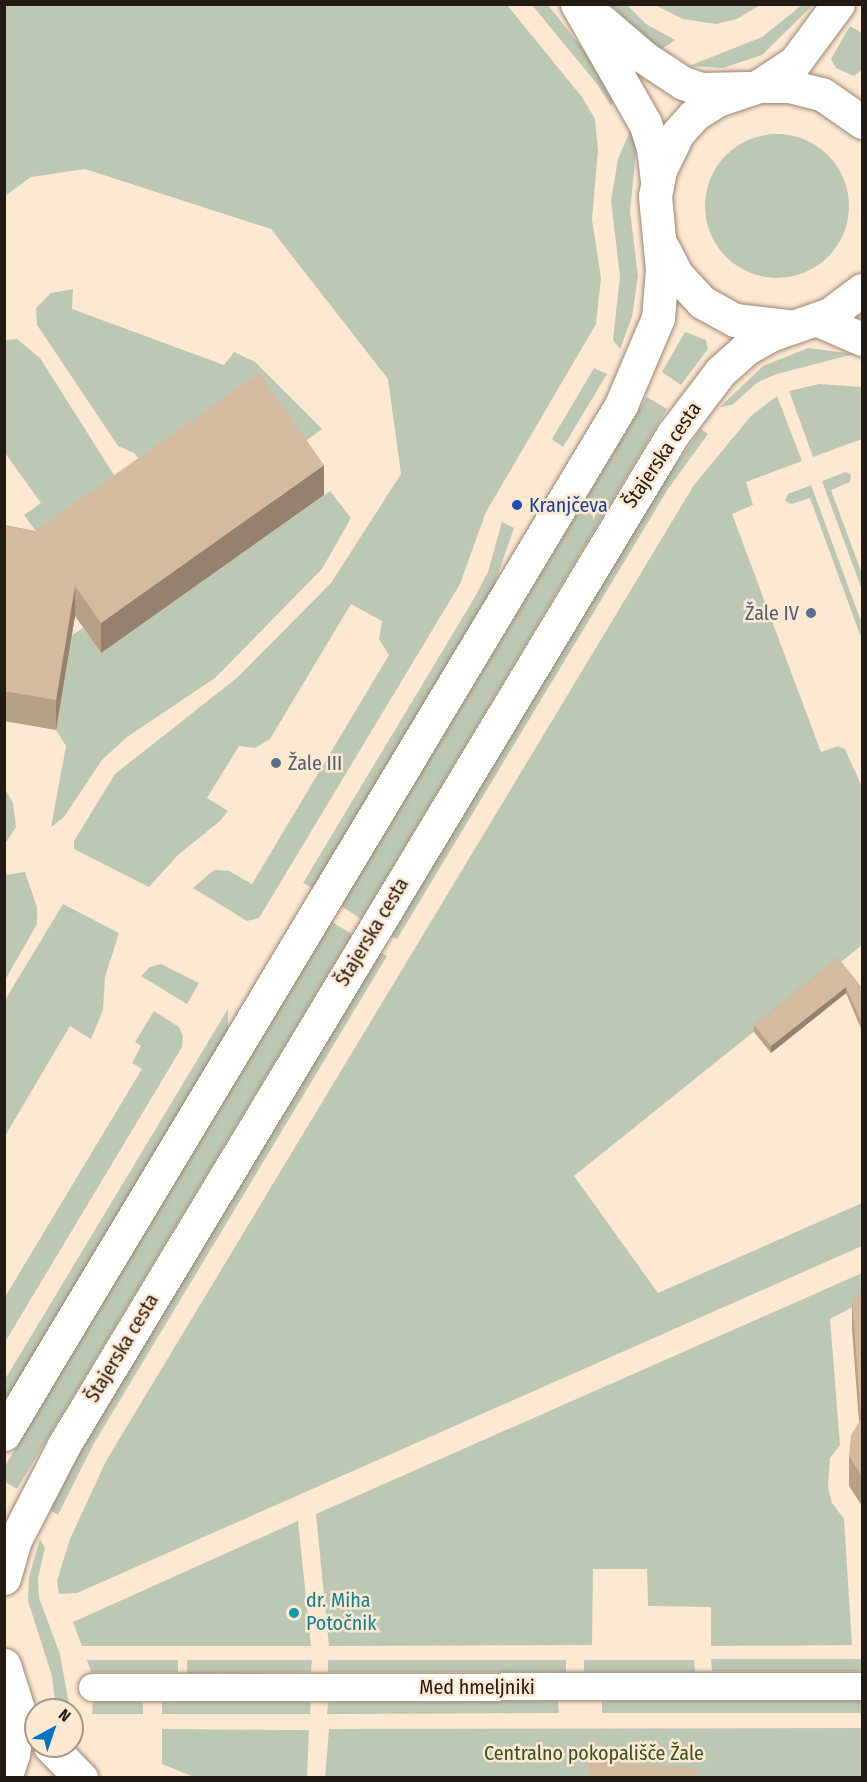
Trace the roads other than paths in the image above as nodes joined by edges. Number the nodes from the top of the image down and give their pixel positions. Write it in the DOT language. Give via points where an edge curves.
graph roads {
  1 [pos="577,4"];
  2 [pos="582,4"];
  3 [pos="838,4"];
  4 [pos="753,87"];
  5 [pos="862,122"];
  6 [pos="657,183"];
  7 [pos="658,233"];
  8 [pos="862,290"];
  9 [pos="805,323"];
  10 [pos="862,339"];
  11 [pos="4,1434"];
  12 [pos="4,1578"];
  13 [pos="4,1665"];
  14 [pos="862,1686"];
  15 [pos="92,1687"];
  16 [pos="24,1712"];
  17 [pos="24,1734"];
  18 [pos="62,1758"];
  19 [pos="10,1774"];
  20 [pos="81,1778"];
  1 -- 6 [label="main road" via="645,123"];
  2 -- 4 [label="main road" via="645,58 683,83 701,89"];
  3 -- 4 [label="main road" via="795,62"];
  4 -- 5 [label="main road" via="789,86 822,94"];
  4 -- 6 [label="main road" via="717,100 686,123 664,159"];
  6 -- 7 [label="main road"];
  7 -- 9 [label="main road" via="676,274 702,302 754,325"];
  7 -- 11 [label="main road" via="663,283 658,318 602,442"];
  8 -- 9 [label="main road, Štajerska cesta" via="841,308"];
  9 -- 10 [label="main road"];
  9 -- 12 [label="main road, Štajerska cesta" via="747,348 720,372 654,463 58,1455 15,1539"];
  13 -- 16 [label="main road"];
  14 -- 15 [label="street, Med hmeljniki"];
  17 -- 19 [label="main road"];
  18 -- 20 [label="main road"];
}
